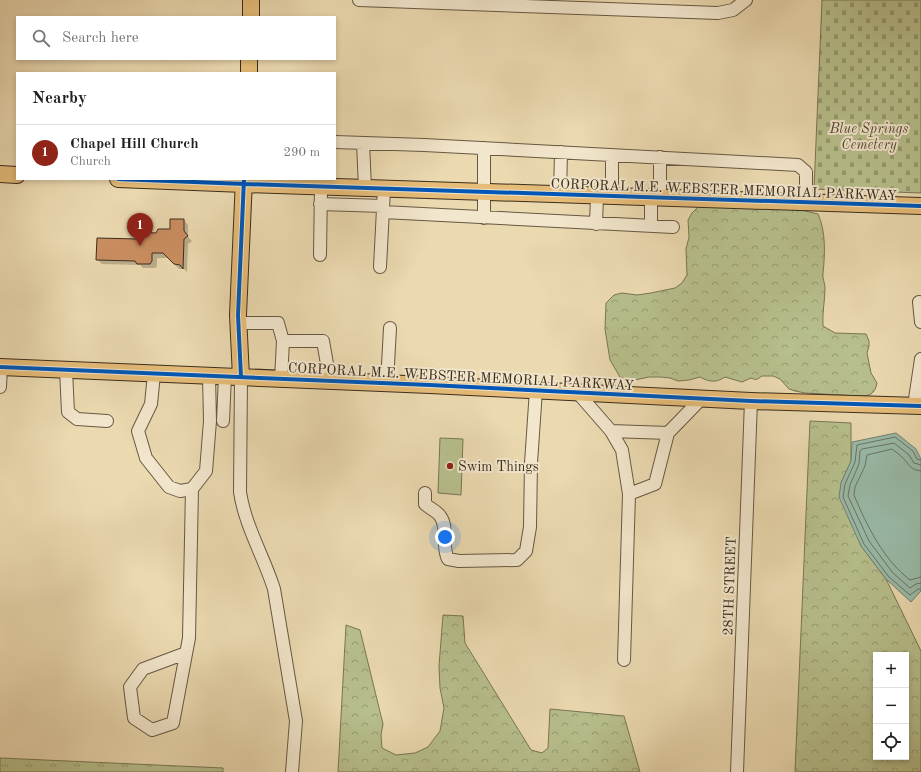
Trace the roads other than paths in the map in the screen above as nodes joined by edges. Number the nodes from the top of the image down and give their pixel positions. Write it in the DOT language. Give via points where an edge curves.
graph roads {
  1 [pos="251,0"];
  2 [pos="359,0"];
  3 [pos="746,0"];
  4 [pos="466,2"];
  5 [pos="605,4"];
  6 [pos="251,16"];
  7 [pos="249,60"];
  8 [pos="249,72"];
  9 [pos="336,142"];
  10 [pos="363,143"];
  11 [pos="484,148"];
  12 [pos="561,152"];
  13 [pos="612,155"];
  14 [pos="660,157"];
  15 [pos="0,174"];
  16 [pos="16,175"];
  17 [pos="160,180"];
  18 [pos="244,182"];
  19 [pos="326,183"];
  20 [pos="365,188"];
  21 [pos="384,189"];
  22 [pos="484,192"];
  23 [pos="560,194"];
  24 [pos="605,196"];
  25 [pos="655,197"];
  26 [pos="806,202"];
  27 [pos="320,204"];
  28 [pos="921,206"];
  29 [pos="383,209"];
  30 [pos="484,218"];
  31 [pos="596,224"];
  32 [pos="650,226"];
  33 [pos="673,227"];
  34 [pos="320,255"];
  35 [pos="380,267"];
  36 [pos="919,302"];
  37 [pos="238,322"];
  38 [pos="921,322"];
  39 [pos="390,328"];
  40 [pos="283,341"];
  41 [pos="921,359"];
  42 [pos="1,367"];
  43 [pos="66,370"];
  44 [pos="154,374"];
  45 [pos="209,376"];
  46 [pos="233,377"];
  47 [pos="281,379"];
  48 [pos="330,381"];
  49 [pos="387,383"];
  50 [pos="0,387"];
  51 [pos="536,390"];
  52 [pos="577,392"];
  53 [pos="702,398"];
  54 [pos="751,401"];
  55 [pos="918,406"];
  56 [pos="106,421"];
  57 [pos="210,421"];
  58 [pos="222,421"];
  59 [pos="240,421"];
  60 [pos="611,431"];
  61 [pos="668,433"];
  62 [pos="192,489"];
  63 [pos="425,493"];
  64 [pos="629,494"];
  65 [pos="186,653"];
  66 [pos="624,660"];
  67 [pos="292,772"];
  68 [pos="738,772"];
  1 -- 6 [label="main road"];
  2 -- 4 [label="street"];
  3 -- 5 [label="street" via="733,10 718,13"];
  4 -- 5 [label="street"];
  7 -- 8 [label="main road"];
  9 -- 10 [label="street"];
  10 -- 11 [label="street"];
  10 -- 20 [label="street"];
  11 -- 12 [label="street"];
  11 -- 22 [label="street"];
  12 -- 13 [label="street"];
  12 -- 23 [label="street"];
  13 -- 14 [label="street"];
  13 -- 24 [label="street"];
  14 -- 25 [label="street"];
  14 -- 26 [label="street" via="798,165 806,172"];
  15 -- 16 [label="main road"];
  17 -- 18 [label="main road"];
  18 -- 19 [label="main road"];
  18 -- 37 [label="main road"];
  19 -- 20 [label="main road, CORPORAL M.E. WEBSTER MEMORIAL PARKWAY" via="348,182"];
  19 -- 27 [label="street"];
  20 -- 21 [label="main road, CORPORAL M.E. WEBSTER MEMORIAL PARKWAY"];
  21 -- 22 [label="main road, CORPORAL M.E. WEBSTER MEMORIAL PARKWAY"];
  21 -- 29 [label="street"];
  22 -- 23 [label="main road, CORPORAL M.E. WEBSTER MEMORIAL PARKWAY"];
  22 -- 30 [label="street"];
  23 -- 24 [label="main road, CORPORAL M.E. WEBSTER MEMORIAL PARKWAY"];
  24 -- 25 [label="main road, CORPORAL M.E. WEBSTER MEMORIAL PARKWAY"];
  24 -- 31 [label="street"];
  25 -- 26 [label="main road, CORPORAL M.E. WEBSTER MEMORIAL PARKWAY"];
  25 -- 32 [label="street"];
  26 -- 28 [label="main road, CORPORAL M.E. WEBSTER MEMORIAL PARKWAY"];
  27 -- 29 [label="street"];
  27 -- 34 [label="street"];
  29 -- 30 [label="street"];
  29 -- 35 [label="street"];
  30 -- 31 [label="street"];
  31 -- 32 [label="street"];
  32 -- 33 [label="street"];
  36 -- 38 [label="street"];
  37 -- 40 [label="street" via="278,323"];
  37 -- 46 [label="main road"];
  39 -- 49 [label="street"];
  40 -- 47 [label="street"];
  40 -- 48 [label="street" via="323,341"];
  41 -- 55 [label="street"];
  42 -- 43 [label="main road, CORPORAL M.E. WEBSTER MEMORIAL PARKWAY"];
  42 -- 50 [label="street"];
  43 -- 44 [label="main road, CORPORAL M.E. WEBSTER MEMORIAL PARKWAY"];
  43 -- 56 [label="street" via="68,412 77,419"];
  44 -- 45 [label="main road, CORPORAL M.E. WEBSTER MEMORIAL PARKWAY"];
  44 -- 62 [label="street" via="151,404 138,431 146,458 169,487 180,491"];
  45 -- 46 [label="main road, CORPORAL M.E. WEBSTER MEMORIAL PARKWAY"];
  45 -- 57 [label="street"];
  46 -- 47 [label="main road, CORPORAL M.E. WEBSTER MEMORIAL PARKWAY"];
  46 -- 58 [label="street"];
  46 -- 59 [label="street"];
  47 -- 48 [label="main road, CORPORAL M.E. WEBSTER MEMORIAL PARKWAY"];
  48 -- 49 [label="main road, CORPORAL M.E. WEBSTER MEMORIAL PARKWAY"];
  49 -- 51 [label="main road, CORPORAL M.E. WEBSTER MEMORIAL PARKWAY"];
  51 -- 52 [label="main road, CORPORAL M.E. WEBSTER MEMORIAL PARKWAY"];
  51 -- 63 [label="street" via="530,527 526,551 517,560 459,562 448,559 444,552 444,527 441,516 425,504"];
  52 -- 53 [label="main road, CORPORAL M.E. WEBSTER MEMORIAL PARKWAY"];
  52 -- 60 [label="street"];
  53 -- 54 [label="main road, CORPORAL M.E. WEBSTER MEMORIAL PARKWAY"];
  53 -- 61 [label="street"];
  54 -- 55 [label="main road, CORPORAL M.E. WEBSTER MEMORIAL PARKWAY"];
  54 -- 68 [label="street, 28TH STREET"];
  57 -- 58 [label="street"];
  57 -- 62 [label="street" via="206,471"];
  58 -- 59 [label="street"];
  59 -- 67 [label="street" via="240,492 243,507 274,589 296,720"];
  60 -- 61 [label="street"];
  60 -- 64 [label="street" via="622,450"];
  61 -- 64 [label="street" via="655,484"];
  62 -- 65 [label="street" via="189,638"];
  64 -- 66 [label="street"];
  65 -- 65 [label="street" via="173,723 152,730 134,718 130,687 144,669"];
}
